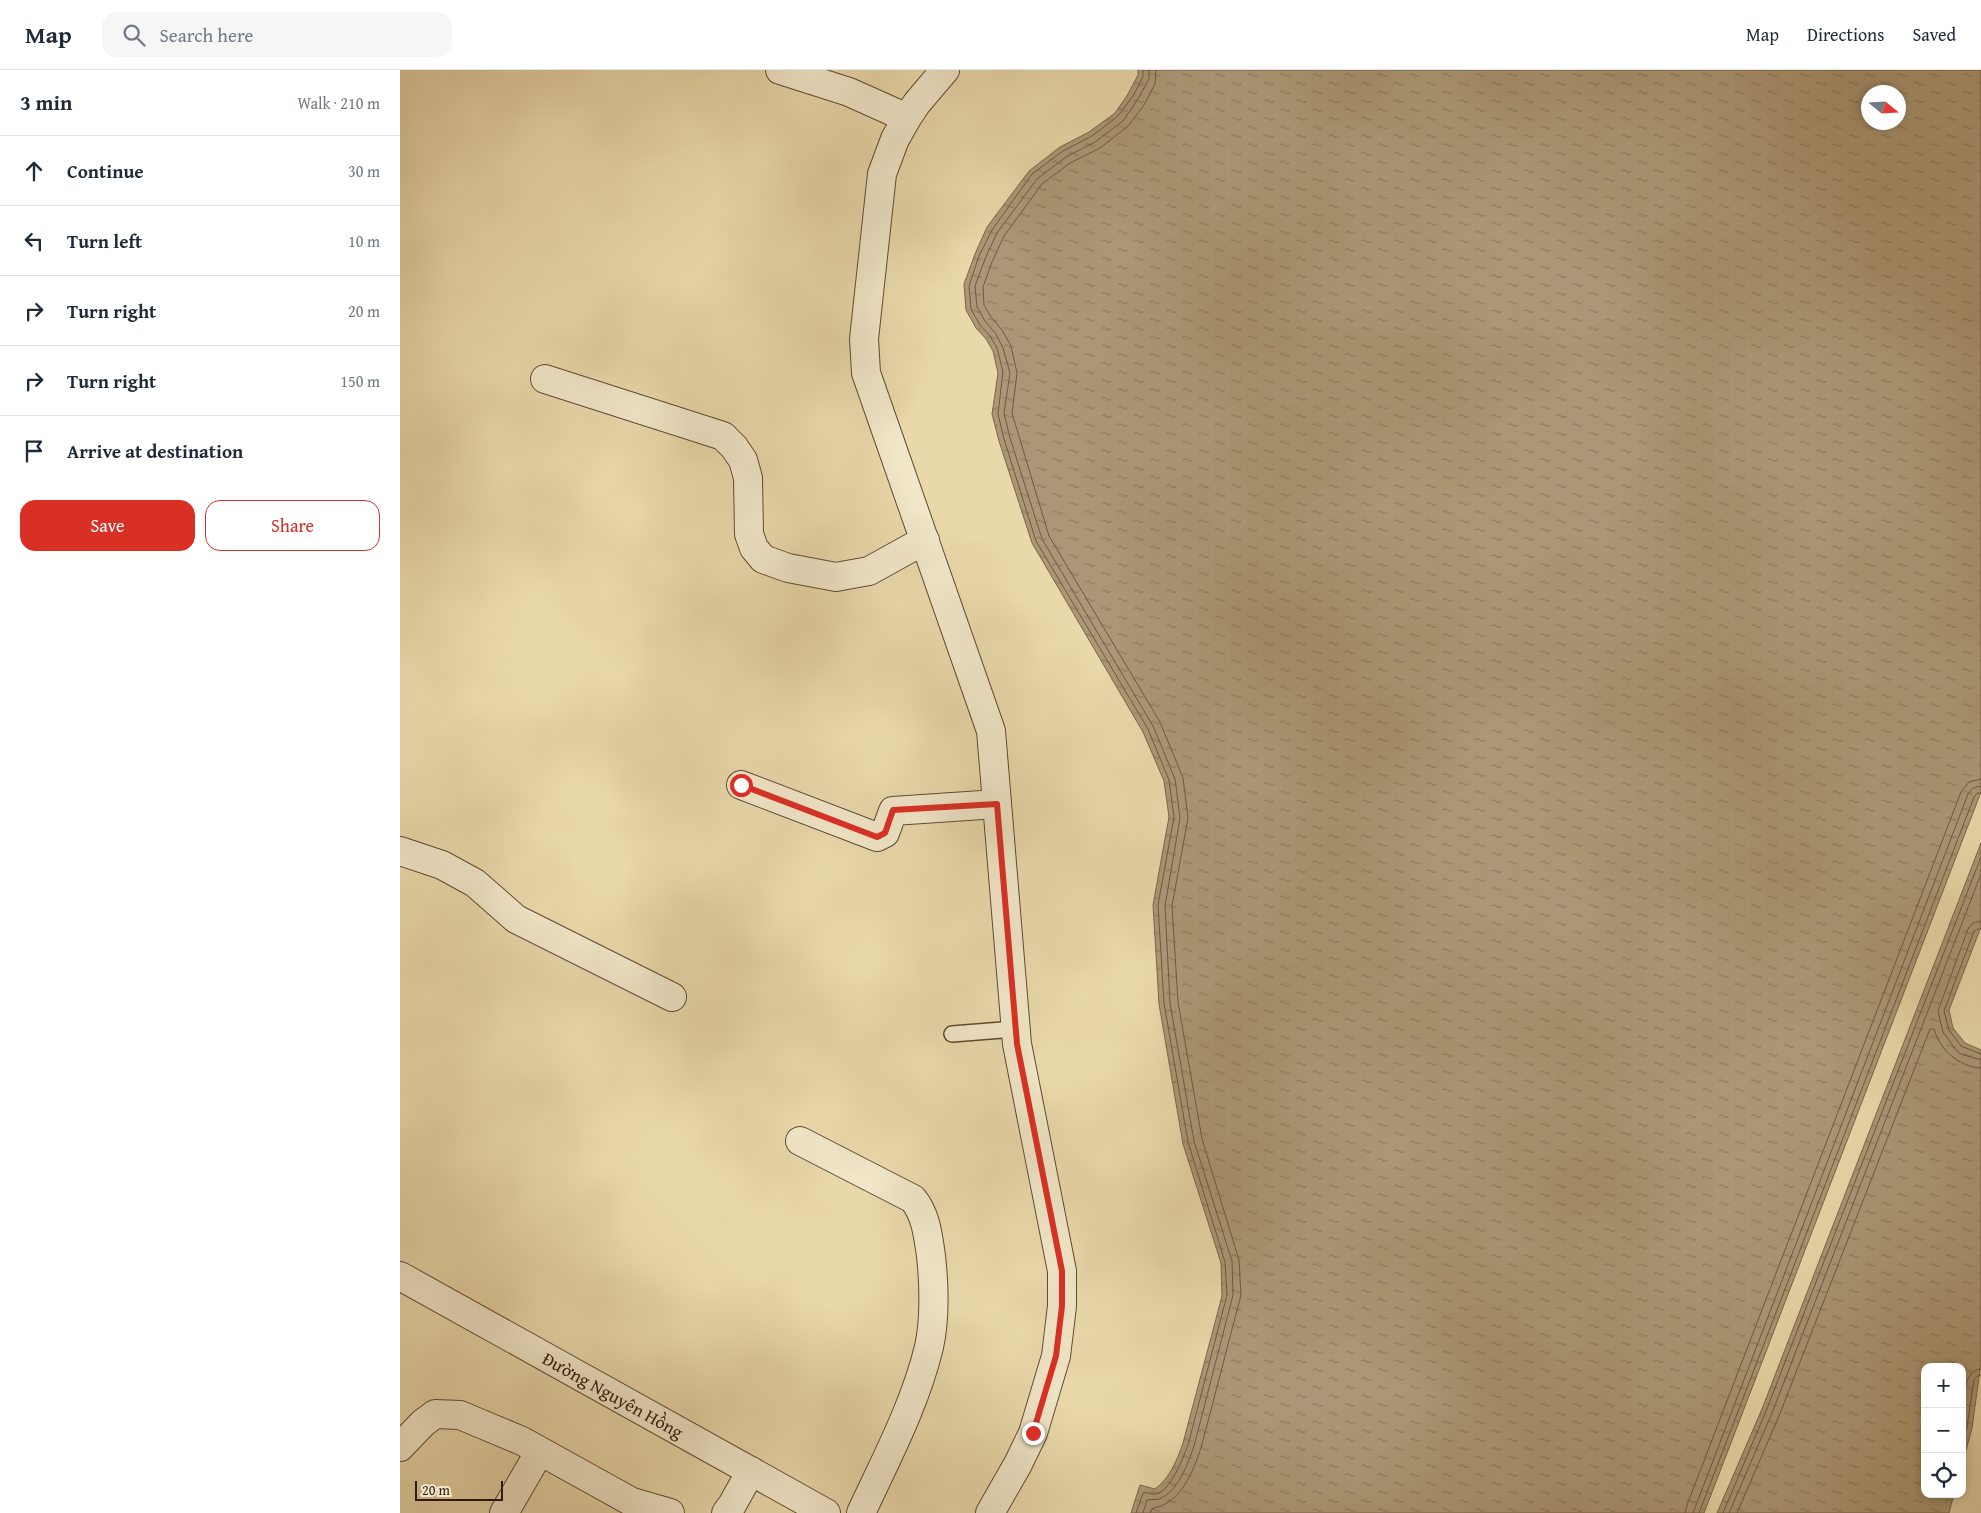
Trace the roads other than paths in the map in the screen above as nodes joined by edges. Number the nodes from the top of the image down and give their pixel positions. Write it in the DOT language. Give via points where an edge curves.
graph roads {
  1 [pos="780,70"];
  2 [pos="945,70"];
  3 [pos="907,118"];
  4 [pos="545,379"];
  5 [pos="925,540"];
  6 [pos="741,785"];
  7 [pos="997,804"];
  8 [pos="400,851"];
  9 [pos="672,998"];
  10 [pos="1016,1029"];
  11 [pos="952,1034"];
  12 [pos="800,1141"];
  13 [pos="400,1276"];
  14 [pos="400,1448"];
  15 [pos="540,1451"];
  16 [pos="751,1471"];
  17 [pos="504,1513"];
  18 [pos="670,1513"];
  19 [pos="726,1513"];
  20 [pos="826,1513"];
  21 [pos="861,1513"];
  22 [pos="990,1513"];
  1 -- 3 [label="street" via="849,92"];
  2 -- 3 [label="street"];
  3 -- 5 [label="street" via="882,174 864,340 866,373"];
  4 -- 5 [label="street" via="723,436 743,460 748,478 749,534 763,559 788,568 836,577 869,571"];
  5 -- 7 [label="street" via="991,731"];
  6 -- 7 [label="street" via="877,837 885,833 893,810"];
  7 -- 10 [label="street"];
  8 -- 9 [label="street" via="442,865 475,883 516,919"];
  10 -- 11 [label="lane"];
  10 -- 22 [label="street" via="1062,1271 1062,1306 1056,1356 1033,1433"];
  12 -- 21 [label="street" via="914,1198 921,1208 928,1233 934,1286 929,1346 909,1409"];
  13 -- 16 [label="street, Đường Nguyên Hồng"];
  14 -- 15 [label="street" via="423,1422 435,1414 460,1415"];
  15 -- 17 [label="street"];
  15 -- 18 [label="street" via="632,1502"];
  16 -- 19 [label="street"];
  16 -- 20 [label="street, Đường Nguyên Hồng"];
}
